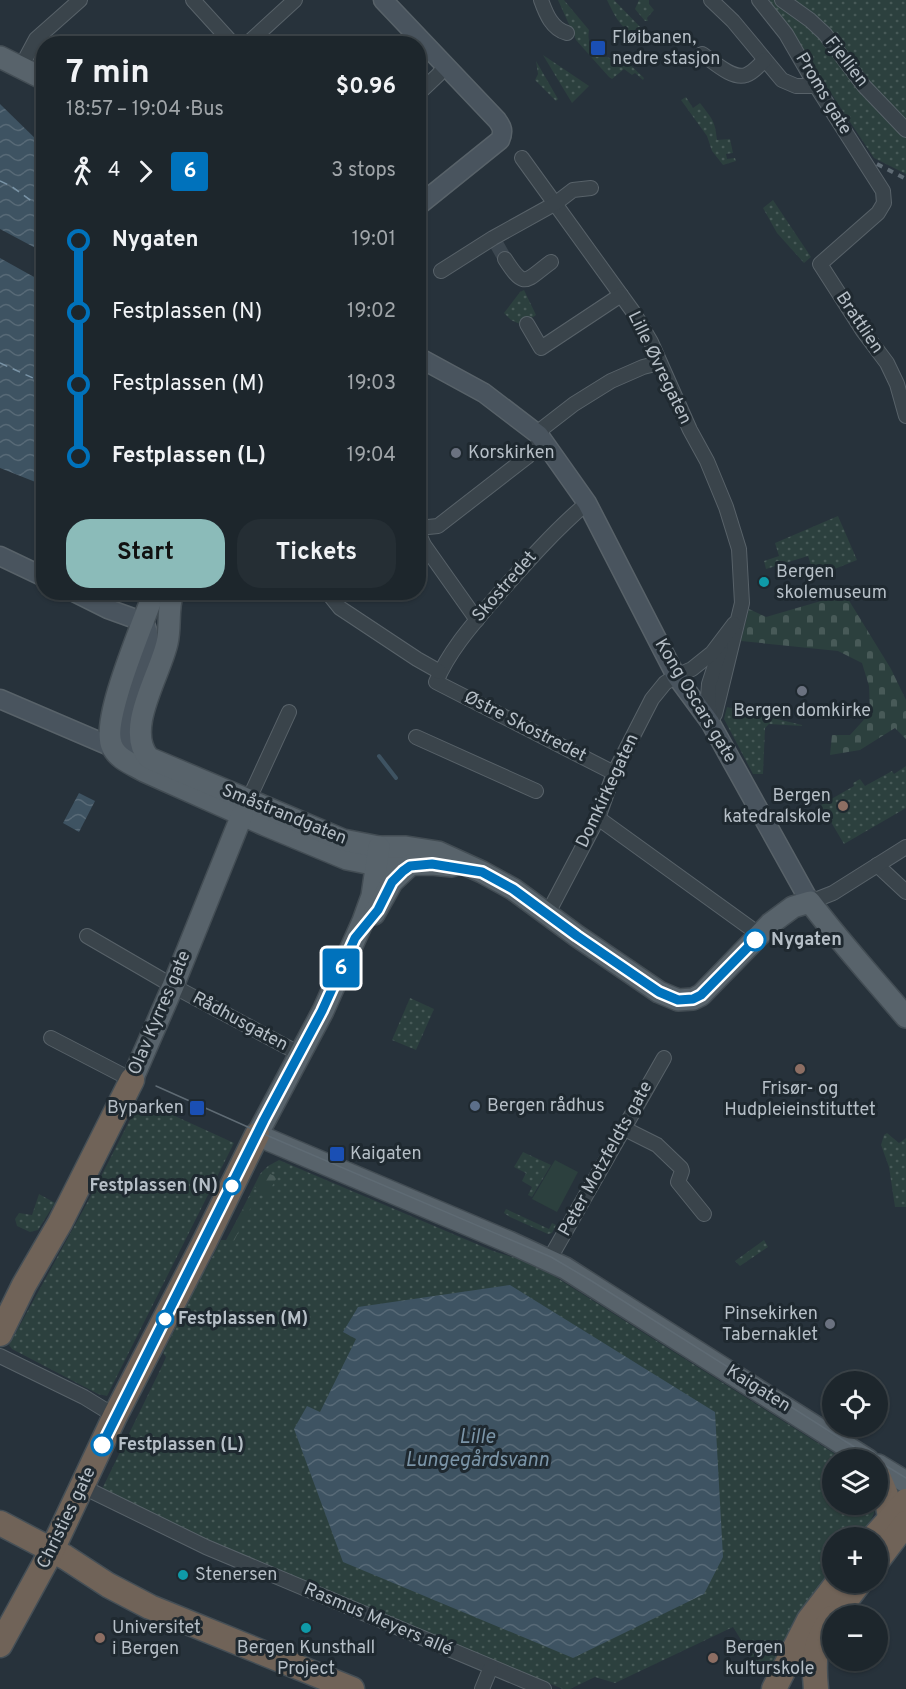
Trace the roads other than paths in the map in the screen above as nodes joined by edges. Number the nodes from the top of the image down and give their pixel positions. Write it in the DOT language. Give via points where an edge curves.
graph roads {
  1 [pos="80,0"];
  2 [pos="193,0"];
  3 [pos="295,0"];
  4 [pos="383,0"];
  5 [pos="541,0"];
  6 [pos="711,0"];
  7 [pos="759,0"];
  8 [pos="782,0"];
  9 [pos="567,33"];
  10 [pos="39,36"];
  11 [pos="226,36"];
  12 [pos="257,36"];
  13 [pos="418,36"];
  14 [pos="36,39"];
  15 [pos="426,44"];
  16 [pos="702,54"];
  17 [pos="0,57"];
  18 [pos="765,60"];
  19 [pos="446,65"];
  20 [pos="21,67"];
  21 [pos="36,75"];
  22 [pos="426,86"];
  23 [pos="816,86"];
  24 [pos="906,130"];
  25 [pos="522,158"];
  26 [pos="591,188"];
  27 [pos="426,200"];
  28 [pos="556,203"];
  29 [pos="505,259"];
  30 [pos="552,262"];
  31 [pos="820,264"];
  32 [pos="441,271"];
  33 [pos="621,295"];
  34 [pos="527,324"];
  35 [pos="426,361"];
  36 [pos="659,363"];
  37 [pos="906,416"];
  38 [pos="539,435"];
  39 [pos="587,503"];
  40 [pos="426,528"];
  41 [pos="426,548"];
  42 [pos="0,556"];
  43 [pos="36,574"];
  44 [pos="90,600"];
  45 [pos="151,600"];
  46 [pos="170,600"];
  47 [pos="333,600"];
  48 [pos="737,619"];
  49 [pos="477,620"];
  50 [pos="144,622"];
  51 [pos="725,636"];
  52 [pos="676,676"];
  53 [pos="438,677"];
  54 [pos="0,699"];
  55 [pos="289,712"];
  56 [pos="710,722"];
  57 [pos="416,737"];
  58 [pos="112,747"];
  59 [pos="149,758"];
  60 [pos="614,773"];
  61 [pos="536,791"];
  62 [pos="245,808"];
  63 [pos="598,818"];
  64 [pos="906,847"];
  65 [pos="378,856"];
  66 [pos="877,865"];
  67 [pos="410,866"];
  68 [pos="482,872"];
  69 [pos="906,892"];
  70 [pos="810,902"];
  71 [pos="548,913"];
  72 [pos="760,935"];
  73 [pos="87,936"];
  74 [pos="355,938"];
  75 [pos="177,988"];
  76 [pos="906,1017"];
  77 [pos="51,1038"];
  78 [pos="300,1054"];
  79 [pos="664,1058"];
  80 [pos="132,1080"];
  81 [pos="623,1128"];
  82 [pos="257,1135"];
  83 [pos="704,1214"];
  84 [pos="549,1260"];
  85 [pos="0,1334"];
  86 [pos="0,1356"];
  87 [pos="115,1416"];
  88 [pos="851,1449"];
  89 [pos="888,1471"];
  90 [pos="906,1482"];
  91 [pos="83,1487"];
  92 [pos="888,1498"];
  93 [pos="901,1514"];
  94 [pos="0,1523"];
  95 [pos="886,1527"];
  96 [pos="888,1540"];
  97 [pos="52,1550"];
  98 [pos="830,1593"];
  99 [pos="852,1593"];
  100 [pos="842,1605"];
  101 [pos="822,1632"];
  102 [pos="0,1645"];
  103 [pos="491,1667"];
  104 [pos="778,1681"];
  105 [pos="352,1689"];
  106 [pos="482,1689"];
  107 [pos="544,1689"];
  108 [pos="816,1689"];
  1 -- 10 [label="street"];
  2 -- 11 [label="street"];
  3 -- 12 [label="street"];
  4 -- 13 [label="street"];
  5 -- 9 [label="street" via="554,25"];
  6 -- 18 [label="street"];
  7 -- 23 [label="street, Proms gate" via="786,34"];
  8 -- 24 [label="street, Fjellien" via="825,34 864,86"];
  14 -- 20 [label="street"];
  15 -- 19 [label="street"];
  16 -- 18 [label="street" via="741,76"];
  17 -- 20 [label="main road"];
  18 -- 23 [label="street" via="782,80 796,86"];
  19 -- 22 [label="street"];
  19 -- 27 [label="street" via="502,126 503,132 500,140"];
  20 -- 21 [label="main road"];
  23 -- 31 [label="street, Proms gate" via="883,190 885,203"];
  25 -- 28 [label="street, Lille Øvregaten"];
  26 -- 28 [label="street" via="573,190"];
  28 -- 32 [label="street"];
  28 -- 33 [label="street, Lille Øvregaten"];
  29 -- 30 [label="street" via="521,280"];
  31 -- 37 [label="street, Brattlien" via="887,363"];
  33 -- 34 [label="street" via="541,348"];
  33 -- 36 [label="street, Lille Øvregaten" via="651,342"];
  35 -- 38 [label="street, Kong Oscars gate" via="484,393"];
  36 -- 38 [label="street" via="599,387"];
  36 -- 48 [label="street, Lille Øvregaten" via="726,507 739,549 742,603"];
  38 -- 39 [label="street, Kong Oscars gate"];
  38 -- 40 [label="street" via="537,446 527,457 448,518"];
  39 -- 49 [label="street, Skostredet" via="534,552"];
  39 -- 52 [label="street, Kong Oscars gate"];
  41 -- 49 [label="street"];
  42 -- 43 [label="street"];
  44 -- 50 [label="street"];
  45 -- 50 [label="main road"];
  46 -- 59 [label="main road" via="165,651 140,724 141,744"];
  47 -- 53 [label="street, Østre Skostredet"];
  48 -- 51 [label="street"];
  48 -- 56 [label="street"];
  49 -- 53 [label="street, Skostredet" via="452,650"];
  50 -- 58 [label="main road" via="111,719"];
  50 -- 59 [label="street" via="149,647 126,728 137,750"];
  51 -- 52 [label="street, Domkirkegaten" via="704,660"];
  51 -- 56 [label="street" via="709,684"];
  52 -- 56 [label="street, Kong Oscars gate"];
  52 -- 60 [label="street, Domkirkegaten" via="652,699"];
  53 -- 60 [label="street, Østre Skostredet"];
  54 -- 58 [label="street"];
  55 -- 62 [label="street, Olav Kyrres gate"];
  56 -- 70 [label="street, Kong Oscars gate"];
  57 -- 61 [label="street"];
  58 -- 62 [label="main road, Småstrandgaten" via="144,771"];
  59 -- 62 [label="main road, Småstrandgaten"];
  60 -- 63 [label="street, Domkirkegaten"];
  62 -- 65 [label="main road, Småstrandgaten" via="343,840"];
  62 -- 65 [label="main road, Småstrandgaten" via="334,855"];
  62 -- 75 [label="main road, Olav Kyrres gate"];
  63 -- 71 [label="street, Domkirkegaten"];
  63 -- 72 [label="street" via="659,868"];
  64 -- 66 [label="street"];
  65 -- 67 [label="main road"];
  65 -- 68 [label="main road" via="413,848 438,852"];
  65 -- 74 [label="main road, Christies gate" via="372,896"];
  66 -- 69 [label="street"];
  66 -- 70 [label="street" via="833,893"];
  67 -- 68 [label="main road" via="446,865"];
  67 -- 74 [label="main road, Christies gate" via="392,882 378,910"];
  68 -- 71 [label="main road"];
  70 -- 72 [label="main road" via="786,911"];
  70 -- 76 [label="main road, Kong Oscars gate"];
  71 -- 72 [label="main road" via="659,992 678,1000 701,995"];
  73 -- 75 [label="street, Rådhusgaten"];
  74 -- 78 [label="main road, Christies gate"];
  75 -- 78 [label="street, Rådhusgaten"];
  75 -- 80 [label="main road, Olav Kyrres gate"];
  77 -- 80 [label="street"];
  78 -- 82 [label="main road, Christies gate"];
  79 -- 81 [label="street, Peter Motzfeldts gate"];
  80 -- 85 [label="highway, Olav Kyrres gate"];
  81 -- 83 [label="street" via="657,1145 681,1168 678,1182"];
  81 -- 84 [label="street, Peter Motzfeldts gate"];
  82 -- 84 [label="main road, Kaigaten"];
  82 -- 87 [label="highway, Christies gate"];
  84 -- 88 [label="main road, Kaigaten"];
  86 -- 87 [label="street"];
  87 -- 91 [label="highway, Christies gate"];
  89 -- 90 [label="main road"];
  91 -- 97 [label="highway, Christies gate"];
  91 -- 103 [label="street, Rasmus Meyers allé" via="206,1547"];
  92 -- 93 [label="highway"];
  93 -- 95 [label="highway"];
  93 -- 96 [label="highway"];
  94 -- 97 [label="highway"];
  97 -- 102 [label="highway, Christies gate"];
  97 -- 105 [label="highway" via="150,1607"];
  98 -- 104 [label="highway" via="809,1620"];
  99 -- 100 [label="highway"];
  101 -- 108 [label="highway" via="814,1664"];
  103 -- 106 [label="street"];
  103 -- 107 [label="street, Rasmus Meyers allé"];
}
